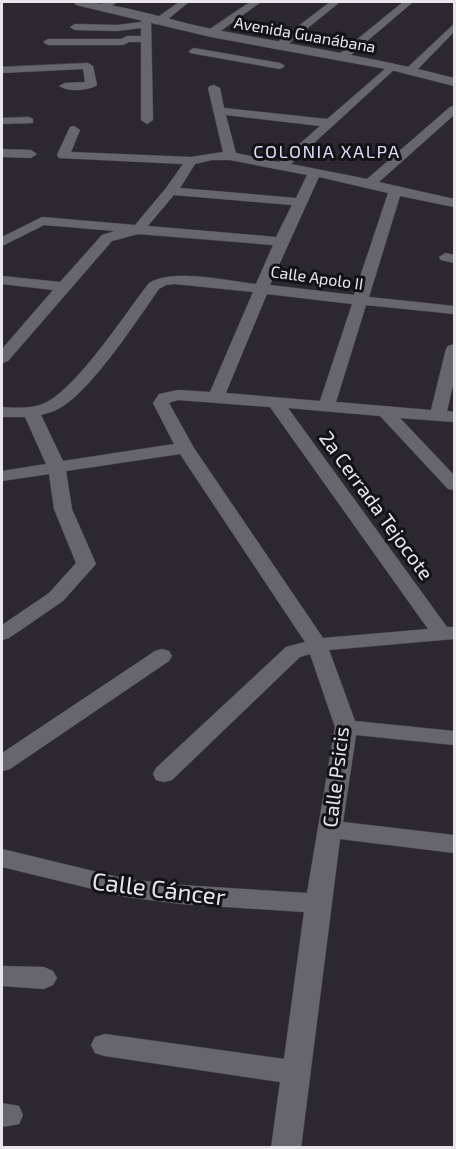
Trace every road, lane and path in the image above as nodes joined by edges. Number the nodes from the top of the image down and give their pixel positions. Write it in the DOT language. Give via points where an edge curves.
graph roads {
  1 [pos="80,2"];
  2 [pos="184,2"];
  3 [pos="256,2"];
  4 [pos="335,2"];
  5 [pos="408,2"];
  6 [pos="107,4"];
  7 [pos="75,27"];
  8 [pos="148,27"];
  9 [pos="454,27"];
  10 [pos="93,33"];
  11 [pos="211,33"];
  12 [pos="37,36"];
  13 [pos="254,41"];
  14 [pos="279,46"];
  15 [pos="54,51"];
  16 [pos="194,51"];
  17 [pos="229,57"];
  18 [pos="342,57"];
  19 [pos="88,66"];
  20 [pos="280,66"];
  21 [pos="392,66"];
  22 [pos="2,70"];
  23 [pos="410,70"];
  24 [pos="454,82"];
  25 [pos="65,86"];
  26 [pos="214,88"];
  27 [pos="454,109"];
  28 [pos="219,111"];
  29 [pos="147,120"];
  30 [pos="2,121"];
  31 [pos="29,121"];
  32 [pos="329,123"];
  33 [pos="74,130"];
  34 [pos="2,153"];
  35 [pos="230,156"];
  36 [pos="192,161"];
  37 [pos="19,166"];
  38 [pos="282,166"];
  39 [pos="314,173"];
  40 [pos="370,183"];
  41 [pos="171,191"];
  42 [pos="395,191"];
  43 [pos="299,202"];
  44 [pos="454,203"];
  45 [pos="139,229"];
  46 [pos="2,242"];
  47 [pos="281,242"];
  48 [pos="2,280"];
  49 [pos="62,287"];
  50 [pos="263,287"];
  51 [pos="360,302"];
  52 [pos="454,310"];
  53 [pos="454,356"];
  54 [pos="2,358"];
  55 [pos="216,397"];
  56 [pos="277,404"];
  57 [pos="326,407"];
  58 [pos="2,412"];
  59 [pos="31,412"];
  60 [pos="386,412"];
  61 [pos="446,417"];
  62 [pos="185,448"];
  63 [pos="57,468"];
  64 [pos="2,476"];
  65 [pos="454,485"];
  66 [pos="448,633"];
  67 [pos="2,634"];
  68 [pos="317,645"];
  69 [pos="162,656"];
  70 [pos="346,727"];
  71 [pos="454,738"];
  72 [pos="2,763"];
  73 [pos="164,774"];
  74 [pos="329,829"];
  75 [pos="454,844"];
  76 [pos="2,858"];
  77 [pos="318,903"];
  78 [pos="2,976"];
  79 [pos="44,978"];
  80 [pos="105,1045"];
  81 [pos="297,1073"];
  82 [pos="286,1148"];
  1 -- 6 [label="street, Avenida Guanábana"];
  2 -- 8 [label="street"];
  3 -- 11 [label="street"];
  4 -- 14 [label="street"];
  5 -- 18 [label="street"];
  6 -- 8 [label="street, Avenida Guanábana"];
  7 -- 8 [label="street"];
  8 -- 10 [label="street"];
  8 -- 11 [label="street, Avenida Guanábana"];
  8 -- 15 [label="street" via="123,42"];
  8 -- 29 [label="street"];
  9 -- 23 [label="street"];
  11 -- 13 [label="street, Avenida Guanábana"];
  12 -- 15 [label="street"];
  13 -- 14 [label="street, Avenida Guanábana"];
  13 -- 17 [label="street"];
  14 -- 18 [label="street, Avenida Guanábana"];
  15 -- 19 [label="street"];
  16 -- 17 [label="street"];
  17 -- 20 [label="street"];
  18 -- 21 [label="street, Avenida Guanábana"];
  19 -- 22 [label="street"];
  19 -- 25 [label="street" via="91,85"];
  21 -- 23 [label="street, Avenida Guanábana"];
  21 -- 32 [label="street"];
  23 -- 24 [label="street, Avenida Guanábana"];
  26 -- 28 [label="street"];
  27 -- 40 [label="street"];
  28 -- 32 [label="street"];
  28 -- 35 [label="street"];
  30 -- 31 [label="street"];
  32 -- 38 [label="street"];
  33 -- 36 [label="street" via="63,155"];
  34 -- 37 [label="street" via="31,154"];
  35 -- 36 [label="street"];
  35 -- 38 [label="street"];
  36 -- 41 [label="street"];
  38 -- 39 [label="street"];
  39 -- 40 [label="street"];
  39 -- 43 [label="street"];
  40 -- 42 [label="street"];
  41 -- 43 [label="street"];
  41 -- 45 [label="street"];
  42 -- 44 [label="street"];
  42 -- 51 [label="street"];
  43 -- 47 [label="street"];
  45 -- 46 [label="street" via="42,221"];
  45 -- 47 [label="street"];
  45 -- 49 [label="street" via="107,238"];
  47 -- 50 [label="street"];
  48 -- 49 [label="street"];
  49 -- 54 [label="street"];
  50 -- 51 [label="street, Calle Apolo II"];
  50 -- 55 [label="street"];
  50 -- 59 [label="street, Calle Apolo II" via="162,281 154,286 73,390 54,405"];
  51 -- 52 [label="street, Calle Apolo II"];
  51 -- 57 [label="street"];
  53 -- 61 [label="street"];
  55 -- 56 [label="street"];
  55 -- 62 [label="street, Calle Psicis" via="178,395 165,397 161,403"];
  56 -- 57 [label="street"];
  56 -- 66 [label="street, 2a Cerrada Tejocote"];
  57 -- 60 [label="street"];
  58 -- 59 [label="street"];
  59 -- 63 [label="street"];
  60 -- 61 [label="street"];
  60 -- 65 [label="street"];
  62 -- 63 [label="street"];
  62 -- 68 [label="street, Calle Psicis"];
  63 -- 64 [label="street"];
  63 -- 67 [label="street" via="63,509 86,564 56,597"];
  66 -- 68 [label="street"];
  68 -- 70 [label="street, Calle Psicis"];
  68 -- 73 [label="street" via="293,652"];
  69 -- 72 [label="street"];
  70 -- 71 [label="street"];
  70 -- 74 [label="street, Calle Psicis"];
  74 -- 75 [label="street"];
  74 -- 77 [label="street, Calle Psicis"];
  76 -- 77 [label="street, Calle Cáncer" via="99,883"];
  77 -- 81 [label="street, Calle Psicis"];
  78 -- 79 [label="street"];
  80 -- 81 [label="street"];
  81 -- 82 [label="street, Calle Psicis"];
}
